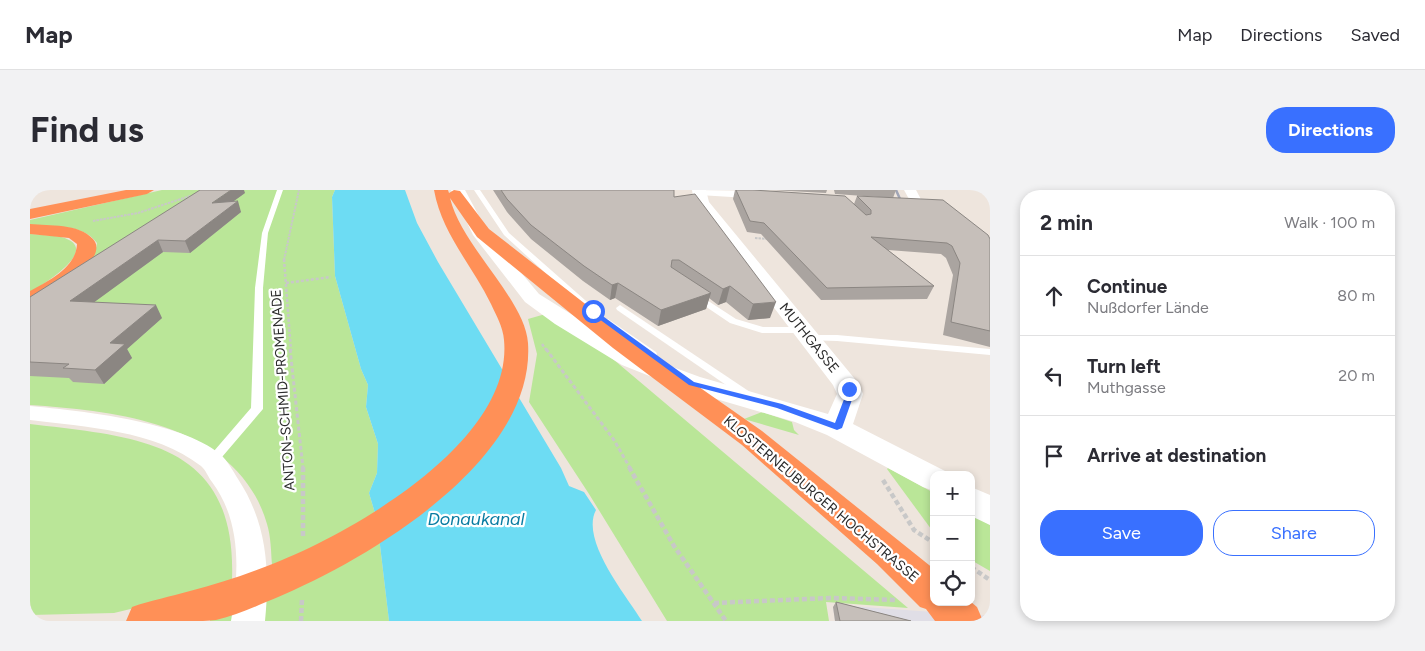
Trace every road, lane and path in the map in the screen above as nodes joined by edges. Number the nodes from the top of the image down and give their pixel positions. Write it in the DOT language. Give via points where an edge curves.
graph roads {
  1 [pos="76,190"];
  2 [pos="99,190"];
  3 [pos="147,190"];
  4 [pos="280,190"];
  5 [pos="299,190"];
  6 [pos="441,190"];
  7 [pos="453,190"];
  8 [pos="458,190"];
  9 [pos="468,190"];
  10 [pos="477,190"];
  11 [pos="910,190"];
  12 [pos="699,191"];
  13 [pos="195,195"];
  14 [pos="774,196"];
  15 [pos="900,203"];
  16 [pos="30,205"];
  17 [pos="30,214"];
  18 [pos="92,222"];
  19 [pos="36,229"];
  20 [pos="728,236"];
  21 [pos="771,239"];
  22 [pos="517,260"];
  23 [pos="331,277"];
  24 [pos="286,283"];
  25 [pos="688,290"];
  26 [pos="30,300"];
  27 [pos="620,308"];
  28 [pos="805,334"];
  29 [pos="536,338"];
  30 [pos="990,352"];
  31 [pos="691,383"];
  32 [pos="752,398"];
  33 [pos="30,413"];
  34 [pos="837,428"];
  35 [pos="212,461"];
  36 [pos="879,474"];
  37 [pos="930,477"];
  38 [pos="975,502"];
  39 [pos="990,511"];
  40 [pos="930,540"];
  41 [pos="303,545"];
  42 [pos="975,570"];
  43 [pos="990,580"];
  44 [pos="930,590"];
  45 [pos="302,592"];
  46 [pos="924,601"];
  47 [pos="713,603"];
  48 [pos="163,617"];
  49 [pos="248,621"];
  50 [pos="302,621"];
  51 [pos="726,621"];
  52 [pos="963,621"];
  1 -- 16 [label="highway"];
  2 -- 16 [label="highway"];
  3 -- 17 [label="highway"];
  4 -- 35 [label="lane" via="264,242 259,288 257,409"];
  5 -- 24 [label="path, ANTON-SCHMID-PROMENADE" via="284,256"];
  6 -- 48 [label="highway" via="453,224 500,300 516,340 510,389 498,416 441,482 400,514 338,551 271,582"];
  7 -- 22 [label="highway" via="483,233"];
  8 -- 31 [label="street" via="481,235 532,298 631,360"];
  9 -- 22 [label="highway" via="490,226"];
  10 -- 31 [label="lane" via="506,234 593,311"];
  11 -- 15 [label="street" via="918,205"];
  12 -- 14 [label="street"];
  12 -- 20 [label="street, MUTHGASSE" via="702,203"];
  13 -- 18 [label="path" via="128,216"];
  19 -- 26 [label="highway" via="73,233 86,242 88,248 82,261 64,278"];
  20 -- 21 [label="path"];
  20 -- 28 [label="street, MUTHGASSE"];
  22 -- 44 [label="highway, KLOSTERNEUBURGER HOCHSTRASSE" via="621,343 752,438"];
  23 -- 24 [label="path"];
  24 -- 41 [label="path, ANTON-SCHMID-PROMENADE" via="303,463"];
  25 -- 28 [label="lane" via="733,321 762,330"];
  27 -- 32 [label="lane"];
  28 -- 30 [label="lane"];
  28 -- 34 [label="street, MUTHGASSE" via="849,389"];
  29 -- 47 [label="path" via="614,440 674,546"];
  31 -- 32 [label="street"];
  32 -- 34 [label="street"];
  33 -- 35 [label="street" via="84,419 136,430 181,444"];
  34 -- 37 [label="street"];
  35 -- 49 [label="street" via="230,488 252,542"];
  36 -- 40 [label="path" via="914,530"];
  38 -- 39 [label="street"];
  42 -- 43 [label="path"];
  45 -- 50 [label="path"];
  46 -- 47 [label="path" via="830,598"];
  46 -- 52 [label="highway"];
  47 -- 51 [label="path"];
}
